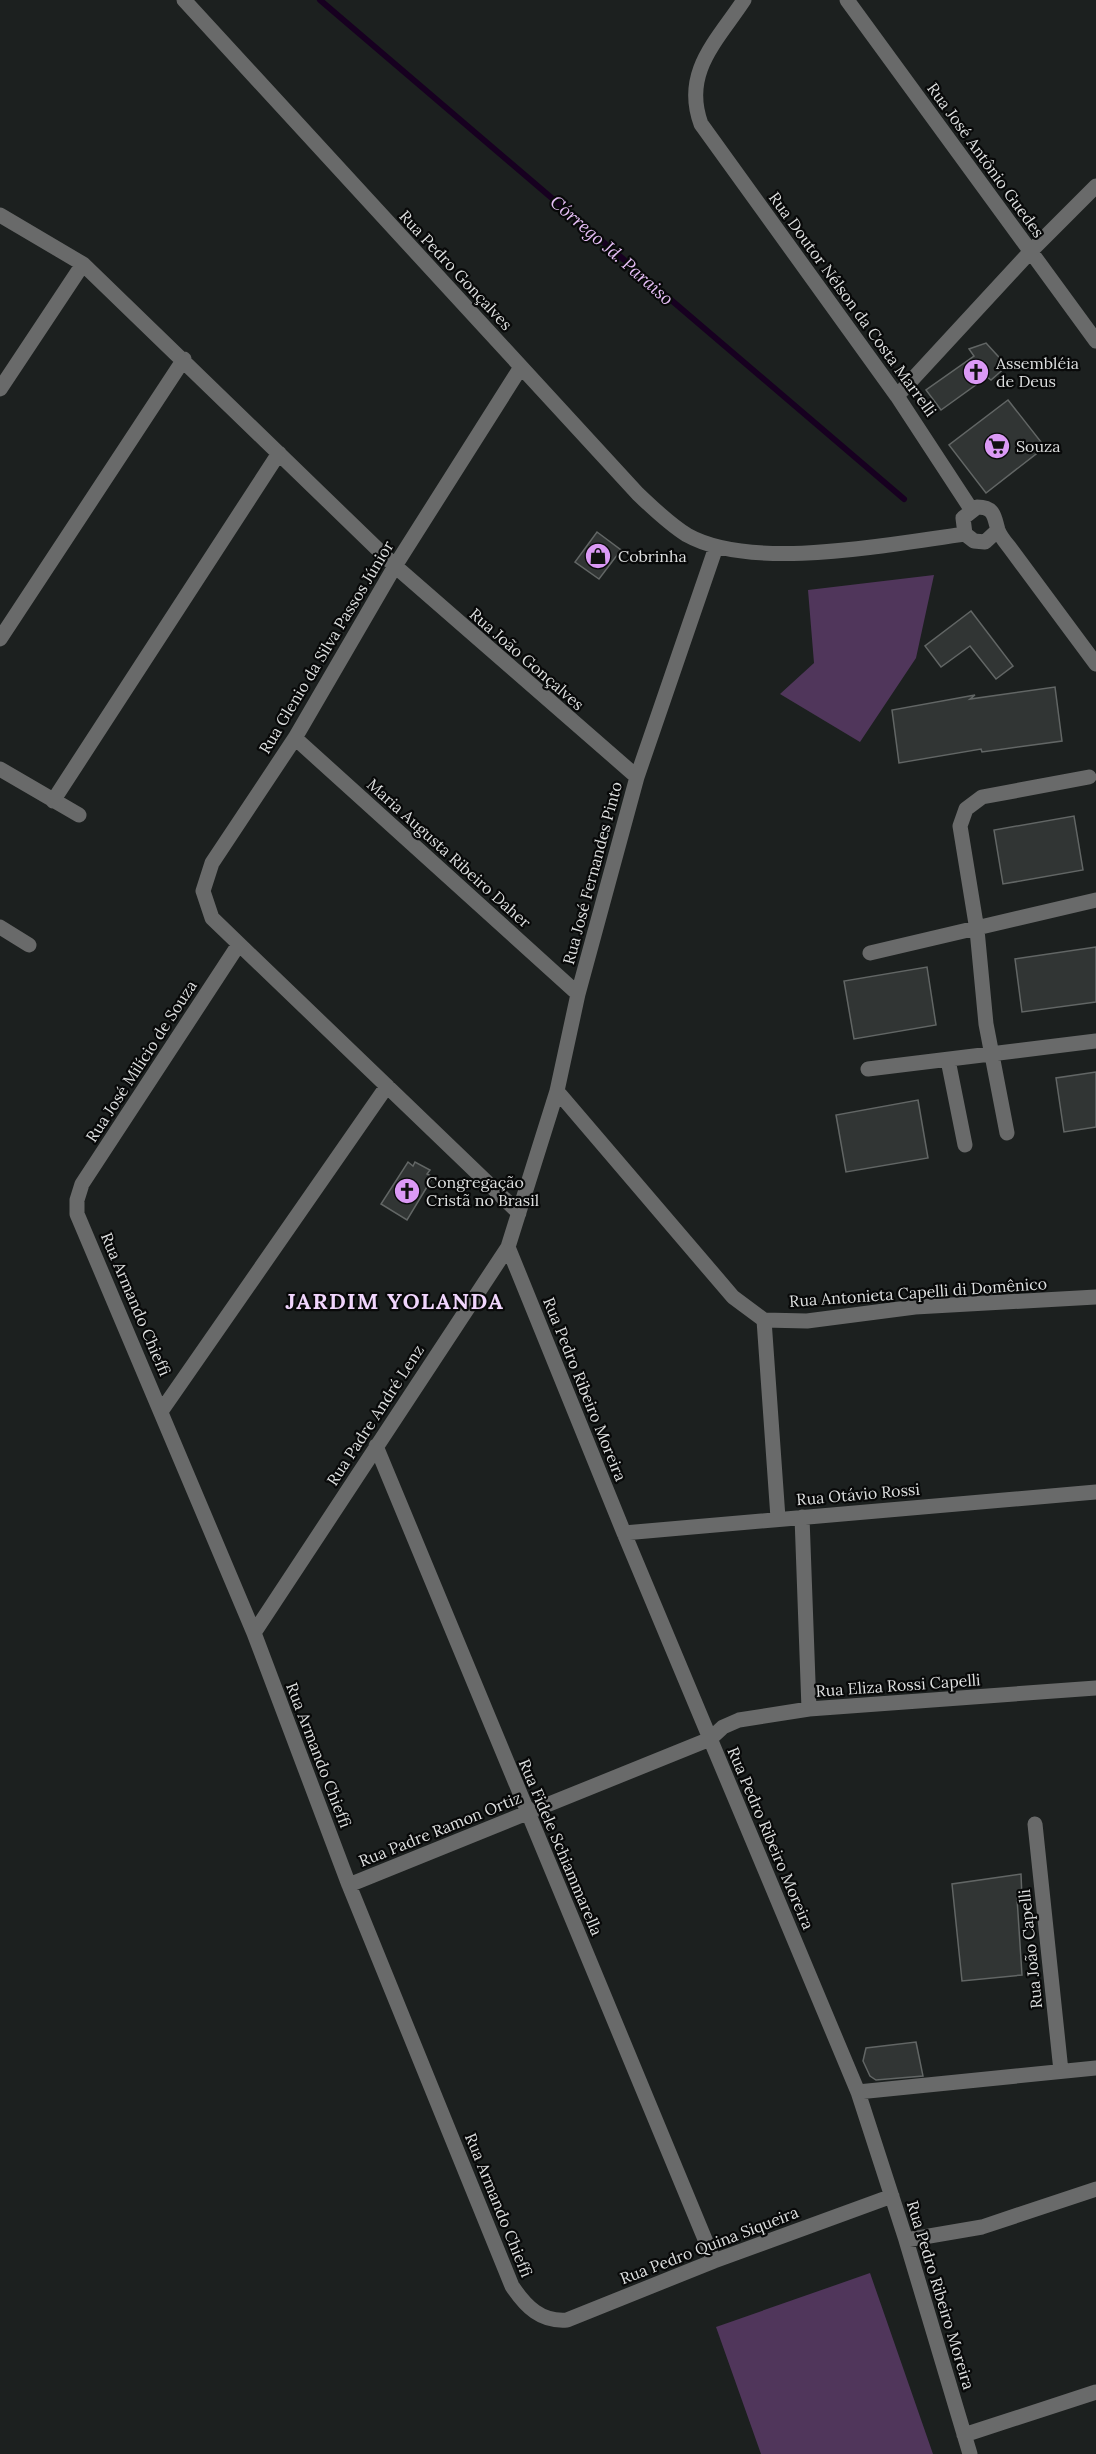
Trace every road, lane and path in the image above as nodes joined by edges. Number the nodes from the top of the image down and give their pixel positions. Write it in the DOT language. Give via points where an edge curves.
graph roads {
  1 [pos="183,0"];
  2 [pos="744,0"];
  3 [pos="847,0"];
  4 [pos="1096,186"];
  5 [pos="0,215"];
  6 [pos="1031,251"];
  7 [pos="83,264"];
  8 [pos="1096,341"];
  9 [pos="184,359"];
  10 [pos="521,367"];
  11 [pos="0,389"];
  12 [pos="897,396"];
  13 [pos="279,453"];
  14 [pos="971,509"];
  15 [pos="998,530"];
  16 [pos="965,534"];
  17 [pos="716,547"];
  18 [pos="395,566"];
  19 [pos="0,639"];
  20 [pos="1096,664"];
  21 [pos="295,738"];
  22 [pos="0,769"];
  23 [pos="637,777"];
  24 [pos="1089,777"];
  25 [pos="53,801"];
  26 [pos="79,814"];
  27 [pos="1096,900"];
  28 [pos="0,927"];
  29 [pos="977,930"];
  30 [pos="239,944"];
  31 [pos="28,945"];
  32 [pos="870,953"];
  33 [pos="578,994"];
  34 [pos="1096,1041"];
  35 [pos="991,1056"];
  36 [pos="948,1060"];
  37 [pos="868,1069"];
  38 [pos="387,1086"];
  39 [pos="557,1091"];
  40 [pos="1007,1133"];
  41 [pos="965,1145"];
  42 [pos="77,1200"];
  43 [pos="519,1213"];
  44 [pos="508,1247"];
  45 [pos="1096,1297"];
  46 [pos="764,1320"];
  47 [pos="162,1410"];
  48 [pos="376,1446"];
  49 [pos="1096,1491"];
  50 [pos="802,1517"];
  51 [pos="778,1518"];
  52 [pos="624,1533"];
  53 [pos="254,1633"];
  54 [pos="1096,1688"];
  55 [pos="809,1709"];
  56 [pos="710,1739"];
  57 [pos="528,1814"];
  58 [pos="1035,1824"];
  59 [pos="349,1885"];
  60 [pos="1096,2068"];
  61 [pos="1061,2071"];
  62 [pos="858,2092"];
  63 [pos="1096,2189"];
  64 [pos="892,2196"];
  65 [pos="906,2240"];
  66 [pos="714,2261"];
  67 [pos="539,2316"];
  68 [pos="1096,2392"];
  69 [pos="964,2435"];
  70 [pos="970,2454"];
  1 -- 10 [label="street, Rua Pedro Gonçalves"];
  2 -- 12 [label="street, Rua Doutor Nélson da Costa Marrelli" via="696,78 696,108 701,124"];
  3 -- 6 [label="street, Rua José Antônio Guedes"];
  4 -- 6 [label="street"];
  5 -- 7 [label="street, Rua João Gonçalves"];
  6 -- 8 [label="street, Rua José Antônio Guedes"];
  6 -- 12 [label="street"];
  7 -- 9 [label="street, Rua João Gonçalves"];
  7 -- 11 [label="street"];
  9 -- 13 [label="street, Rua João Gonçalves"];
  9 -- 19 [label="street"];
  10 -- 17 [label="street, Rua Pedro Gonçalves" via="659,514 688,535"];
  10 -- 18 [label="street, Rua Glenio da Silva Passos Júnior"];
  12 -- 14 [label="street, Rua Doutor Nélson da Costa Marrelli"];
  13 -- 18 [label="street, Rua João Gonçalves"];
  13 -- 25 [label="street"];
  14 -- 15 [label="street" via="989,509 997,518"];
  14 -- 16 [label="street" via="963,518"];
  15 -- 16 [label="street" via="979,543"];
  15 -- 20 [label="street"];
  16 -- 17 [label="street, Rua Pedro Gonçalves" via="824,553"];
  17 -- 23 [label="street, Rua José Fernandes Pinto"];
  18 -- 21 [label="street, Rua Glenio da Silva Passos Júnior"];
  18 -- 23 [label="street, Rua João Gonçalves"];
  21 -- 30 [label="street, Rua Glenio da Silva Passos Júnior" via="212,863 203,891 212,918"];
  21 -- 33 [label="street, Maria Augusta Ribeiro Daher"];
  22 -- 25 [label="street"];
  23 -- 33 [label="street, Rua José Fernandes Pinto"];
  24 -- 29 [label="street" via="982,797 966,809 960,826"];
  25 -- 26 [label="street"];
  27 -- 29 [label="street"];
  28 -- 31 [label="street"];
  29 -- 32 [label="street"];
  29 -- 35 [label="street"];
  30 -- 38 [label="street, Rua Glenio da Silva Passos Júnior"];
  30 -- 42 [label="street, Rua José Milício de Souza" via="82,1184"];
  33 -- 39 [label="street, Rua José Fernandes Pinto"];
  34 -- 35 [label="street"];
  35 -- 36 [label="street"];
  35 -- 40 [label="street"];
  36 -- 37 [label="street"];
  36 -- 41 [label="street"];
  38 -- 43 [label="street, Rua Glenio da Silva Passos Júnior"];
  38 -- 47 [label="street"];
  39 -- 43 [label="street, Rua José Fernandes Pinto"];
  39 -- 46 [label="street" via="733,1298"];
  42 -- 47 [label="street, Rua Armando Chieffi" via="77,1214"];
  43 -- 44 [label="street, Rua Padre André Lenz"];
  44 -- 48 [label="street, Rua Padre André Lenz"];
  44 -- 52 [label="street, Rua Pedro Ribeiro Moreira"];
  45 -- 46 [label="street, Rua Antonieta Capelli di Domênico" via="915,1307 807,1321"];
  46 -- 51 [label="street"];
  47 -- 53 [label="street, Rua Armando Chieffi"];
  48 -- 53 [label="street, Rua Padre André Lenz"];
  48 -- 57 [label="street, Rua Fidele Schiammarella"];
  49 -- 50 [label="street, Rua Otávio Rossi"];
  50 -- 51 [label="street, Rua Otávio Rossi"];
  50 -- 55 [label="street"];
  51 -- 52 [label="street, Rua Otávio Rossi"];
  52 -- 56 [label="street, Rua Pedro Ribeiro Moreira"];
  53 -- 59 [label="street, Rua Armando Chieffi"];
  54 -- 55 [label="street, Rua Eliza Rossi Capelli"];
  55 -- 56 [label="street, Rua Eliza Rossi Capelli" via="739,1720"];
  56 -- 57 [label="street, Rua Padre Ramon Ortiz"];
  56 -- 62 [label="street, Rua Pedro Ribeiro Moreira"];
  57 -- 59 [label="street, Rua Padre Ramon Ortiz"];
  57 -- 66 [label="street, Rua Fidele Schiammarella"];
  58 -- 61 [label="street, Rua João Capelli"];
  59 -- 67 [label="street, Rua Armando Chieffi" via="512,2286 524,2304"];
  60 -- 61 [label="street"];
  61 -- 62 [label="street"];
  62 -- 64 [label="street, Rua Pedro Ribeiro Moreira"];
  63 -- 65 [label="street" via="982,2228"];
  64 -- 65 [label="street, Rua Pedro Ribeiro Moreira"];
  64 -- 66 [label="street, Rua Pedro Quina Siqueira"];
  65 -- 69 [label="street, Rua Pedro Ribeiro Moreira"];
  66 -- 67 [label="street, Rua Pedro Quina Siqueira" via="567,2320"];
  68 -- 69 [label="street"];
  69 -- 70 [label="street, Rua Pedro Ribeiro Moreira"];
}
